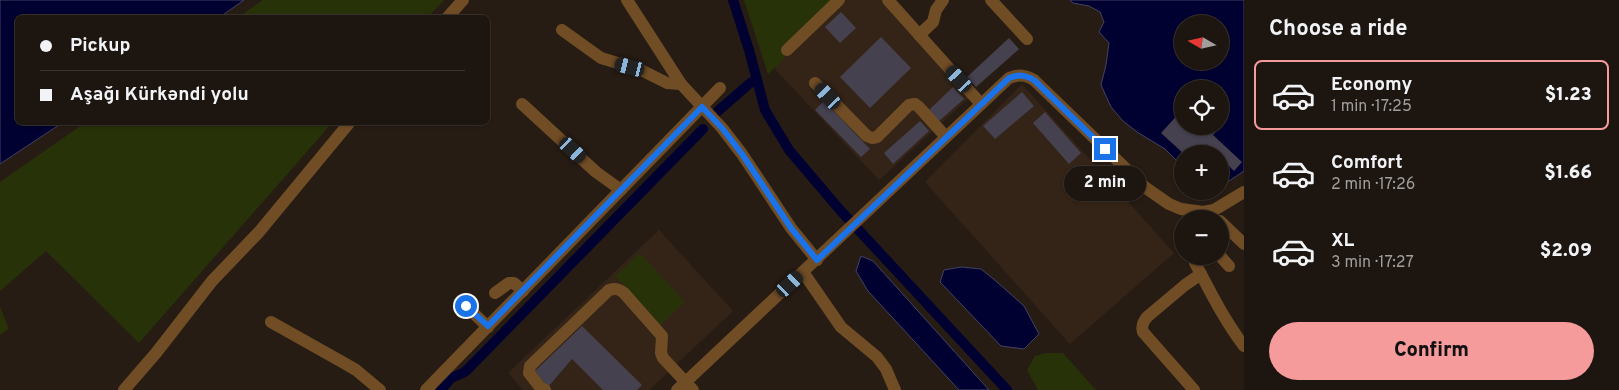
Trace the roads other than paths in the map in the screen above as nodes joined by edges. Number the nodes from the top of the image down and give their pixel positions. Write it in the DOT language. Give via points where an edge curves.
graph roads {
  1 [pos="463,0"];
  2 [pos="628,0"];
  3 [pos="840,0"];
  4 [pos="888,0"];
  5 [pos="943,0"];
  6 [pos="991,0"];
  7 [pos="449,15"];
  8 [pos="562,30"];
  9 [pos="919,35"];
  10 [pos="1027,39"];
  11 [pos="787,50"];
  12 [pos="816,82"];
  13 [pos="681,84"];
  14 [pos="720,88"];
  15 [pos="522,104"];
  16 [pos="981,104"];
  17 [pos="702,107"];
  18 [pos="348,125"];
  19 [pos="946,137"];
  20 [pos="621,190"];
  21 [pos="1244,192"];
  22 [pos="1185,210"];
  23 [pos="1219,210"];
  24 [pos="1229,231"];
  25 [pos="1244,244"];
  26 [pos="817,260"];
  27 [pos="1196,265"];
  28 [pos="803,272"];
  29 [pos="1201,274"];
  30 [pos="523,291"];
  31 [pos="495,293"];
  32 [pos="466,306"];
  33 [pos="270,322"];
  34 [pos="488,326"];
  35 [pos="1244,346"];
  36 [pos="685,387"];
  37 [pos="124,390"];
  38 [pos="380,390"];
  39 [pos="426,390"];
  40 [pos="545,390"];
  41 [pos="894,390"];
  42 [pos="1194,390"];
  1 -- 7 [label="street"];
  2 -- 13 [label="street"];
  3 -- 11 [label="street"];
  4 -- 9 [label="street"];
  5 -- 9 [label="street" via="933,22"];
  6 -- 10 [label="street"];
  8 -- 13 [label="street" via="601,58 641,70 667,83"];
  9 -- 16 [label="street"];
  12 -- 19 [label="street" via="867,136 877,137 909,105 915,104"];
  13 -- 17 [label="street"];
  14 -- 17 [label="street"];
  15 -- 20 [label="street" via="596,172"];
  16 -- 19 [label="street"];
  16 -- 22 [label="street" via="1009,78 1028,76 1146,188"];
  17 -- 20 [label="street"];
  17 -- 26 [label="street" via="742,154 791,228"];
  18 -- 37 [label="street" via="272,217 212,281"];
  19 -- 26 [label="street"];
  20 -- 30 [label="street"];
  21 -- 23 [label="street"];
  24 -- 25 [label="street"];
  26 -- 28 [label="street"];
  27 -- 29 [label="street"];
  28 -- 36 [label="street"];
  28 -- 41 [label="street" via="841,327 877,357 886,369"];
  29 -- 35 [label="street"];
  29 -- 42 [label="street" via="1143,322 1142,328"];
  30 -- 31 [label="street" via="514,283"];
  30 -- 34 [label="street"];
  32 -- 34 [label="street"];
  33 -- 38 [label="street" via="350,366"];
  34 -- 39 [label="street"];
  36 -- 40 [label="street" via="663,358 662,336 624,293 615,288 609,290 530,366 529,373"];
}
